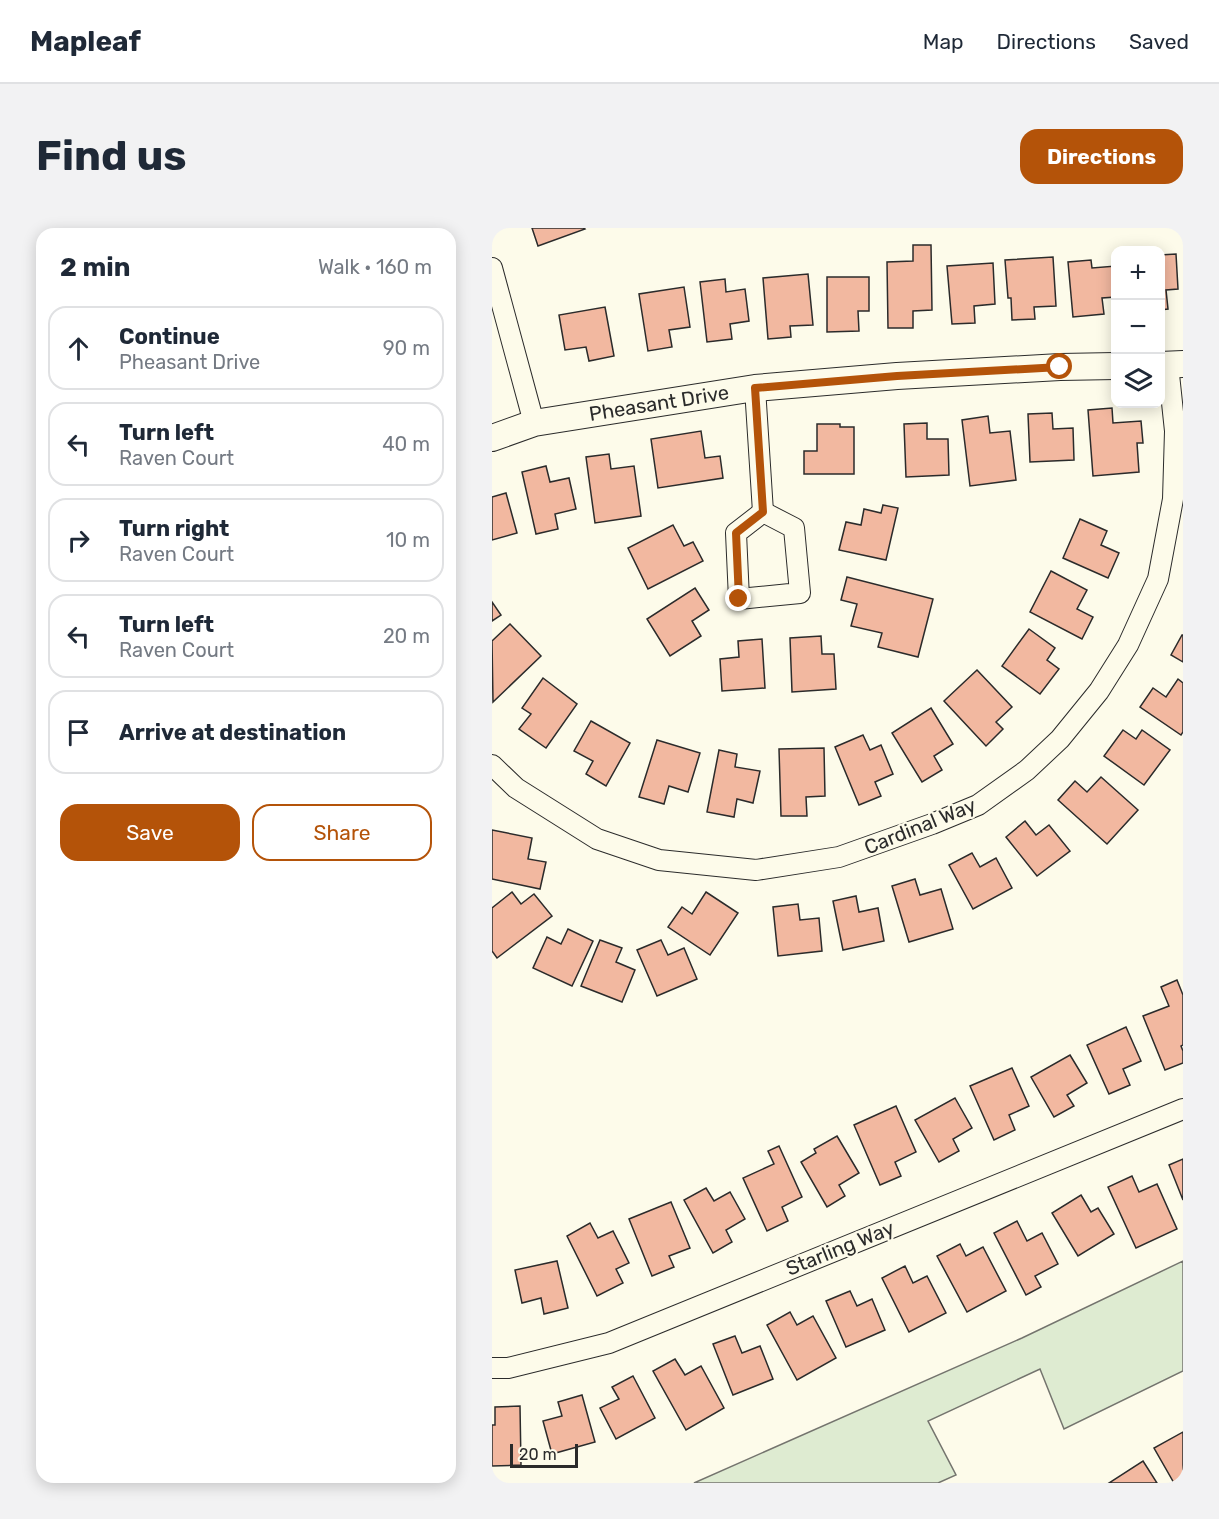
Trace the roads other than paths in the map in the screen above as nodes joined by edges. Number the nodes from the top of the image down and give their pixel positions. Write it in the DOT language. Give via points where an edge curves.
graph roads {
  1 [pos="492,268"];
  2 [pos="1170,365"];
  3 [pos="1111,366"];
  4 [pos="755,388"];
  5 [pos="534,423"];
  6 [pos="492,438"];
  7 [pos="763,512"];
  8 [pos="492,765"];
  9 [pos="1183,1109"];
  10 [pos="492,1368"];
  1 -- 5 [label="street"];
  2 -- 8 [label="street, Cardinal Way" via="1175,431 1173,499 1158,579 1128,645 1099,691 1060,739 1027,770 978,805 839,857 756,870 659,860 597,839 516,788"];
  3 -- 4 [label="street, Pheasant Drive" via="897,376"];
  4 -- 5 [label="street, Pheasant Drive"];
  4 -- 7 [label="street"];
  5 -- 6 [label="street, Pheasant Drive"];
  7 -- 7 [label="street" via="736,533 739,599 800,593 794,528"];
  9 -- 10 [label="street, Starling Way" via="609,1343 508,1368"];
}
